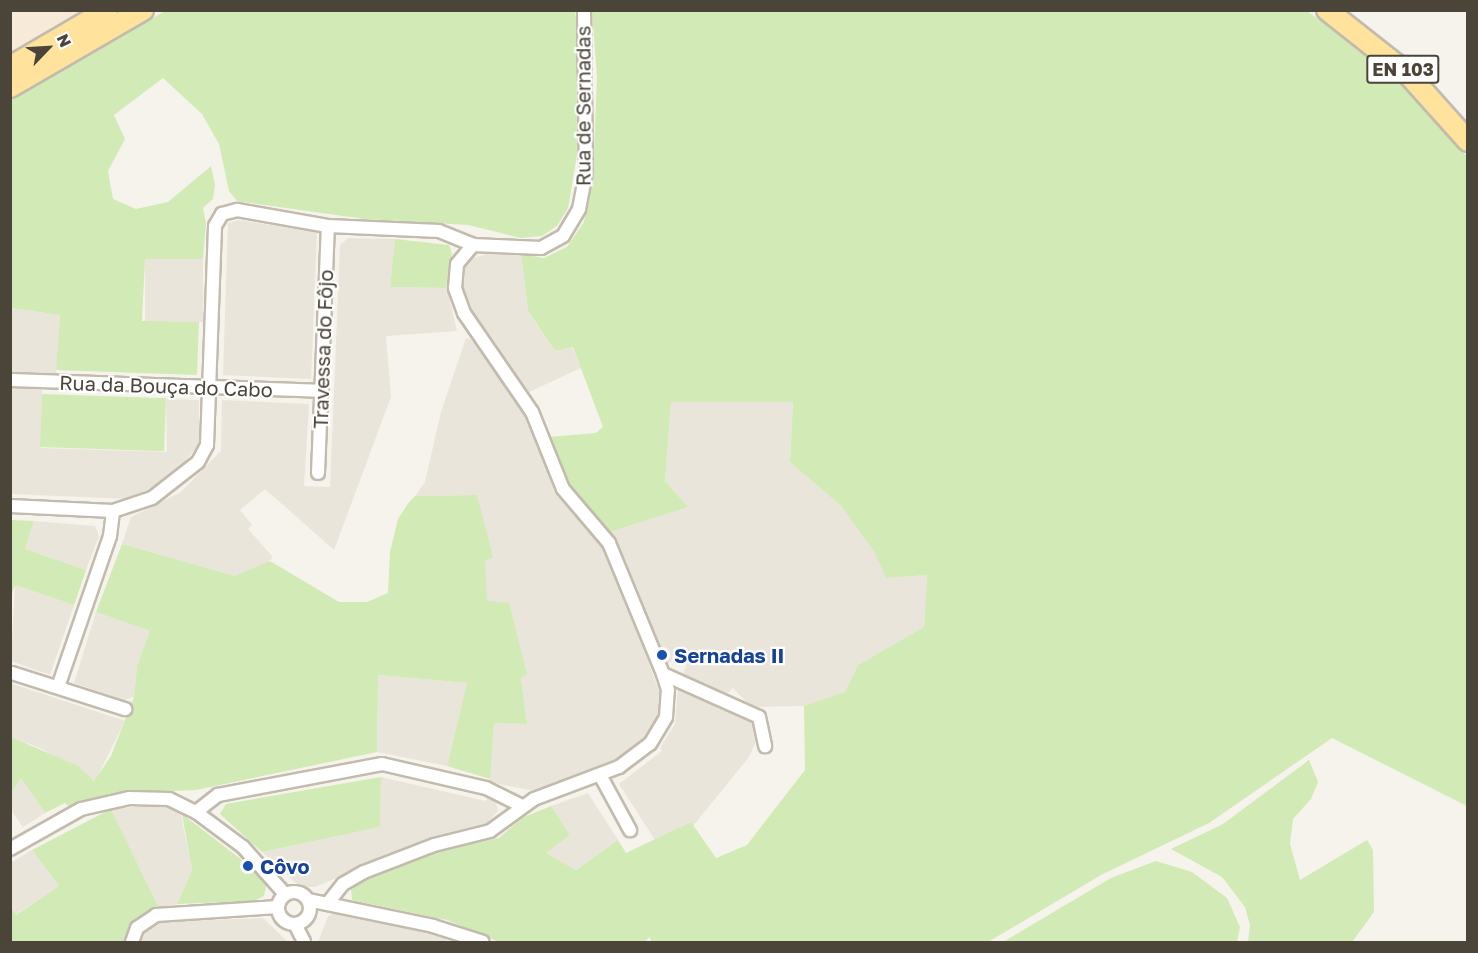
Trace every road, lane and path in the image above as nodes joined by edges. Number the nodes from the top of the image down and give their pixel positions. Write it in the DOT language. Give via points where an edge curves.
graph roads {
  1 [pos="107,10"];
  2 [pos="142,10"];
  3 [pos="584,10"];
  4 [pos="1328,10"];
  5 [pos="1343,10"];
  6 [pos="10,67"];
  7 [pos="10,87"];
  8 [pos="1467,124"];
  9 [pos="1467,141"];
  10 [pos="328,226"];
  11 [pos="473,245"];
  12 [pos="10,380"];
  13 [pos="209,387"];
  14 [pos="321,392"];
  15 [pos="318,473"];
  16 [pos="10,506"];
  17 [pos="113,511"];
  18 [pos="12,673"];
  19 [pos="663,674"];
  20 [pos="58,687"];
  21 [pos="125,709"];
  22 [pos="765,746"];
  23 [pos="600,776"];
  24 [pos="522,806"];
  25 [pos="196,812"];
  26 [pos="630,830"];
  27 [pos="10,849"];
  28 [pos="285,894"];
  29 [pos="308,900"];
  30 [pos="328,903"];
  31 [pos="278,907"];
  32 [pos="300,933"];
  33 [pos="458,938"];
  34 [pos="132,942"];
  35 [pos="290,942"];
  36 [pos="483,942"];
  1 -- 6 [label="main road"];
  2 -- 7 [label="main road"];
  3 -- 11 [label="street, Rua de Sernadas" via="586,172 573,223 563,236 541,248"];
  4 -- 9 [label="main road, EN 103" via="1408,74"];
  5 -- 8 [label="main road, EN 103" via="1422,72"];
  10 -- 11 [label="street, Rua de Sernadas" via="439,231"];
  10 -- 13 [label="street, Rua de Sernadas" via="237,210 218,219"];
  10 -- 14 [label="street, Travessa do Fôjo"];
  11 -- 19 [label="street" via="457,264 459,302 532,412 563,489 609,543"];
  12 -- 13 [label="street, Rua da Bouça do Cabo"];
  13 -- 14 [label="street, Rua da Bouça do Cabo"];
  13 -- 17 [label="street" via="207,445 198,462 152,498"];
  14 -- 15 [label="street, Travessa do Fôjo"];
  16 -- 17 [label="street"];
  17 -- 20 [label="street" via="110,536"];
  18 -- 20 [label="street"];
  19 -- 22 [label="street" via="759,717"];
  19 -- 23 [label="street" via="669,704 659,732 637,755"];
  20 -- 21 [label="street"];
  23 -- 24 [label="street"];
  23 -- 26 [label="street"];
  24 -- 25 [label="street" via="486,788 382,764 218,795"];
  24 -- 30 [label="street" via="490,831 434,845 358,876 343,884"];
  25 -- 27 [label="street" via="169,799 111,800 81,809"];
  25 -- 28 [label="street" via="243,847"];
  28 -- 29 [label="street" via="295,892"];
  28 -- 31 [label="street"];
  29 -- 30 [label="street"];
  29 -- 32 [label="street" via="308,915"];
  30 -- 33 [label="street"];
  31 -- 32 [label="street" via="281,917"];
  31 -- 34 [label="street" via="156,915 137,928"];
  32 -- 35 [label="street"];
  33 -- 36 [label="street"];
}
